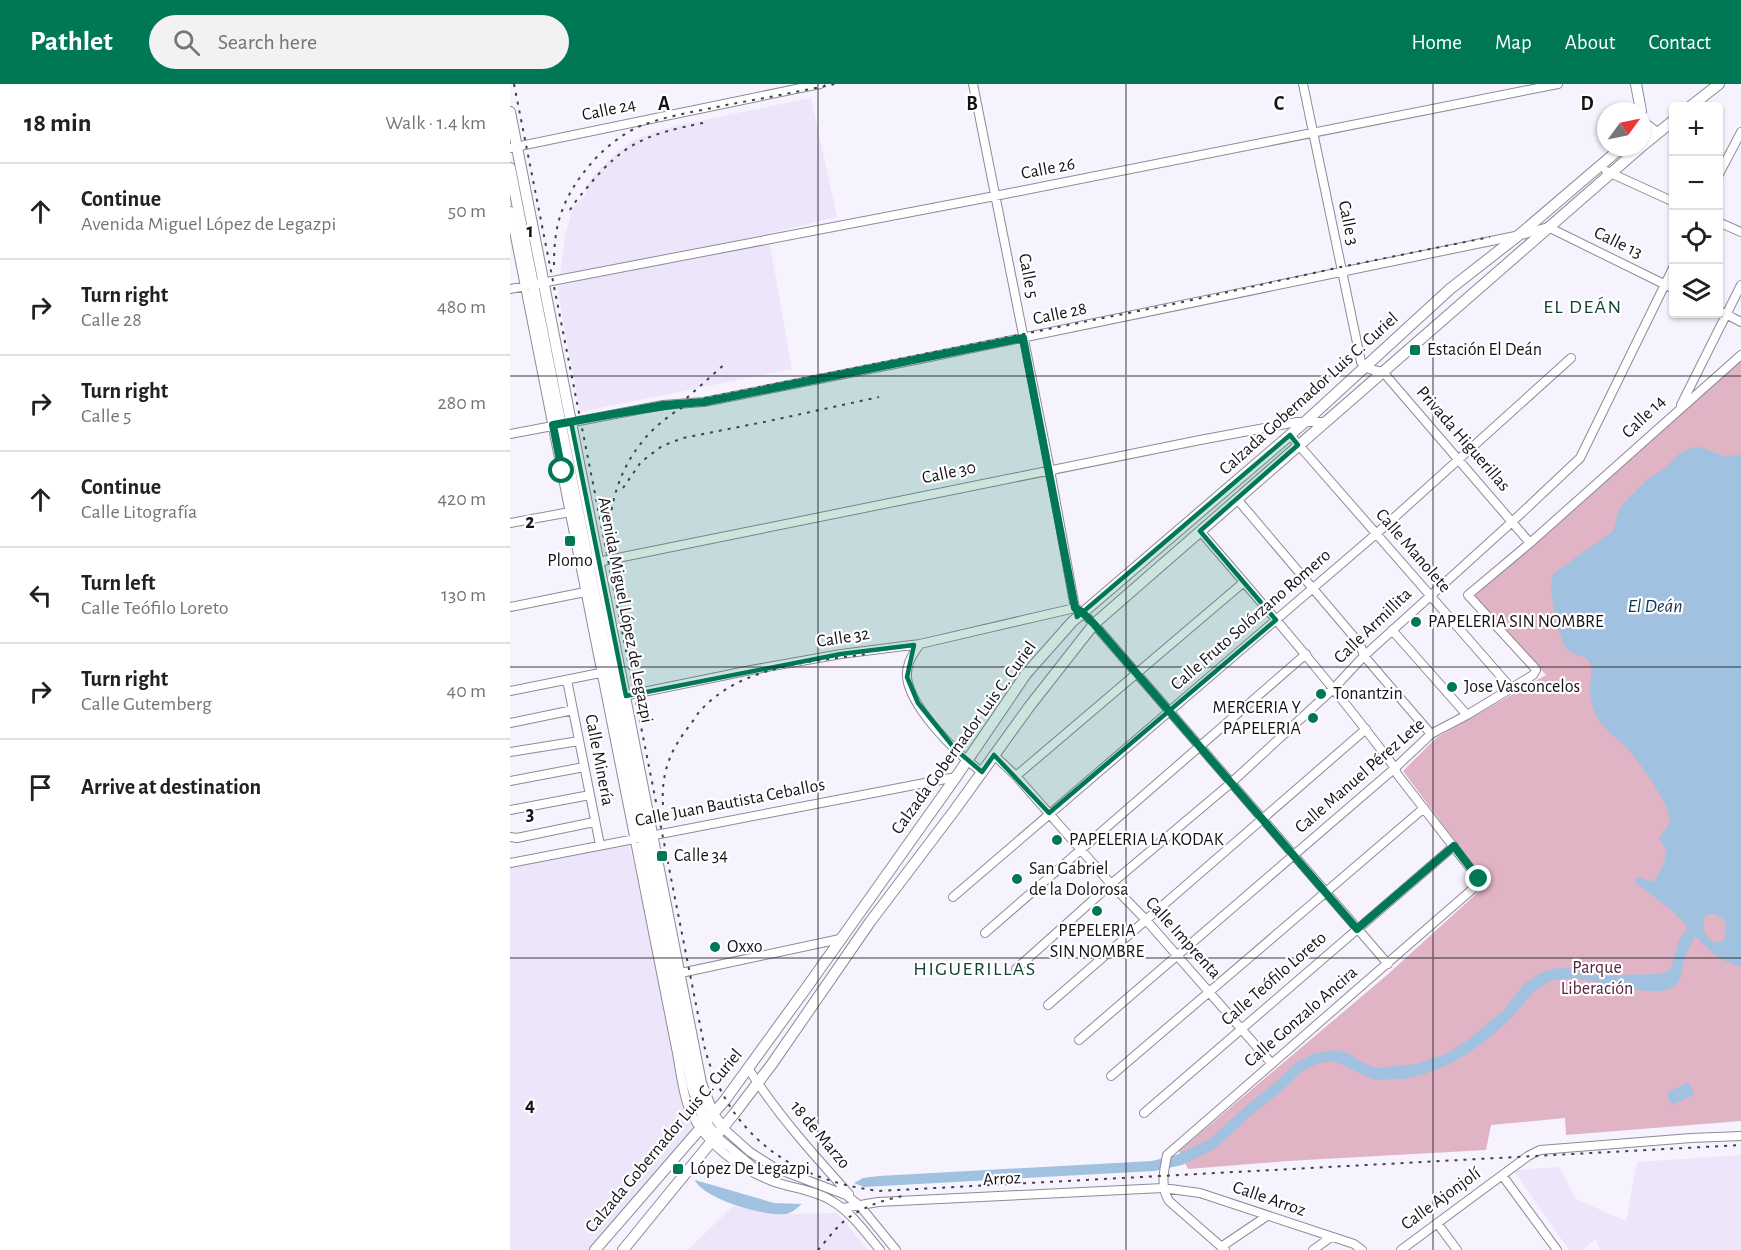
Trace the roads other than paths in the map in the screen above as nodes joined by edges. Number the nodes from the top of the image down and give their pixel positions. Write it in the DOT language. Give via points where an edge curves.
graph roads {
  1 [pos="820,84"];
  2 [pos="973,84"];
  3 [pos="1303,84"];
  4 [pos="1558,84"];
  5 [pos="1636,84"];
  6 [pos="1719,84"];
  7 [pos="1639,102"];
  8 [pos="1695,102"];
  9 [pos="510,112"];
  10 [pos="1669,124"];
  11 [pos="1651,129"];
  12 [pos="1741,132"];
  13 [pos="1313,133"];
  14 [pos="1657,133"];
  15 [pos="1651,139"];
  16 [pos="513,147"];
  17 [pos="1611,156"];
  18 [pos="1631,156"];
  19 [pos="510,168"];
  20 [pos="1597,168"];
  21 [pos="1723,168"];
  22 [pos="1610,174"];
  23 [pos="995,196"];
  24 [pos="1669,200"];
  25 [pos="510,211"];
  26 [pos="1723,224"];
  27 [pos="1548,226"];
  28 [pos="1741,232"];
  29 [pos="1519,235"];
  30 [pos="1341,272"];
  31 [pos="1669,275"];
  32 [pos="534,284"];
  33 [pos="1664,284"];
  34 [pos="1741,285"];
  35 [pos="1669,286"];
  36 [pos="510,289"];
  37 [pos="1723,312"];
  38 [pos="1727,314"];
  39 [pos="1741,321"];
  40 [pos="1023,338"];
  41 [pos="1741,355"];
  42 [pos="1571,358"];
  43 [pos="1365,366"];
  44 [pos="1383,372"];
  45 [pos="1678,411"];
  46 [pos="1305,422"];
  47 [pos="1326,422"];
  48 [pos="562,424"];
  49 [pos="510,434"];
  50 [pos="1290,435"];
  51 [pos="1298,445"];
  52 [pos="1458,460"];
  53 [pos="1050,470"];
  54 [pos="1237,499"];
  55 [pos="570,512"];
  56 [pos="1512,522"];
  57 [pos="510,523"];
  58 [pos="1200,531"];
  59 [pos="1376,534"];
  60 [pos="1530,543"];
  61 [pos="589,563"];
  62 [pos="1244,582"];
  63 [pos="1312,588"];
  64 [pos="585,592"];
  65 [pos="1430,595"];
  66 [pos="510,607"];
  67 [pos="1079,610"];
  68 [pos="1276,620"];
  69 [pos="1094,624"];
  70 [pos="1392,630"];
  71 [pos="920,644"];
  72 [pos="1306,654"];
  73 [pos="1364,656"];
  74 [pos="1536,670"];
  75 [pos="610,671"];
  76 [pos="1137,674"];
  77 [pos="567,680"];
  78 [pos="1334,688"];
  79 [pos="1510,688"];
  80 [pos="510,691"];
  81 [pos="616,698"];
  82 [pos="573,710"];
  83 [pos="1169,711"];
  84 [pos="1467,715"];
  85 [pos="510,723"];
  86 [pos="1366,729"];
  87 [pos="1431,734"];
  88 [pos="579,741"];
  89 [pos="1200,747"];
  90 [pos="510,752"];
  91 [pos="994,755"];
  92 [pos="967,761"];
  93 [pos="584,766"];
  94 [pos="1395,768"];
  95 [pos="982,772"];
  96 [pos="1016,776"];
  97 [pos="956,777"];
  98 [pos="510,780"];
  99 [pos="1230,783"];
  100 [pos="590,795"];
  101 [pos="1424,808"];
  102 [pos="510,810"];
  103 [pos="1049,813"];
  104 [pos="1262,819"];
  105 [pos="594,822"];
  106 [pos="510,837"];
  107 [pos="643,837"];
  108 [pos="600,845"];
  109 [pos="1454,846"];
  110 [pos="1080,849"];
  111 [pos="1293,855"];
  112 [pos="510,863"];
  113 [pos="1111,884"];
  114 [pos="1326,893"];
  115 [pos="953,897"];
  116 [pos="1146,920"];
  117 [pos="1357,929"];
  118 [pos="985,933"];
  119 [pos="840,939"];
  120 [pos="1177,955"];
  121 [pos="1388,964"];
  122 [pos="1016,969"];
  123 [pos="671,975"];
  124 [pos="1210,993"];
  125 [pos="1048,1005"];
  126 [pos="1241,1029"];
  127 [pos="1079,1040"];
  128 [pos="1272,1064"];
  129 [pos="748,1068"];
  130 [pos="1111,1076"];
  131 [pos="757,1083"];
  132 [pos="1144,1113"];
  133 [pos="706,1121"];
  134 [pos="717,1135"];
  135 [pos="1741,1136"];
  136 [pos="1502,1176"];
  137 [pos="1163,1188"];
  138 [pos="860,1206"];
  139 [pos="843,1208"];
  140 [pos="1267,1216"];
  141 [pos="1437,1223"];
  142 [pos="1331,1237"];
  143 [pos="1223,1249"];
  144 [pos="595,1250"];
  145 [pos="623,1250"];
  146 [pos="880,1250"];
  147 [pos="896,1250"];
  148 [pos="1313,1250"];
  149 [pos="1362,1250"];
  150 [pos="1401,1250"];
  151 [pos="1457,1250"];
  152 [pos="1557,1250"];
  1 -- 16 [label="street, Calle 24"];
  2 -- 23 [label="street, Calle 5"];
  3 -- 13 [label="street, Calle 3"];
  4 -- 13 [label="street, Calle 26"];
  5 -- 7 [label="main road"];
  6 -- 8 [label="main road"];
  9 -- 16 [label="main road, Avenida Miguel López de Legazpi"];
  10 -- 14 [label="main road, Calzada Gobernador Luis C. Curiel"];
  11 -- 14 [label="main road"];
  12 -- 21 [label="street"];
  13 -- 23 [label="street, Calle 26"];
  13 -- 30 [label="street, Calle 3"];
  14 -- 15 [label="main road, Calzada Gobernador Luis C. Curiel"];
  16 -- 32 [label="main road, Avenida Miguel López de Legazpi"];
  17 -- 20 [label="main road, Calzada Gobernador Luis C. Curiel"];
  18 -- 22 [label="main road, Calzada Gobernador Luis C. Curiel"];
  19 -- 32 [label="main road, Avenida Miguel López de Legazpi"];
  20 -- 22 [label="street"];
  20 -- 29 [label="main road, Calzada Gobernador Luis C. Curiel"];
  22 -- 24 [label="street"];
  22 -- 27 [label="main road, Calzada Gobernador Luis C. Curiel"];
  23 -- 32 [label="street, Calle 26"];
  23 -- 40 [label="street, Calle 5"];
  25 -- 32 [label="street, Avenida Miguel López de Legazpi"];
  26 -- 28 [label="street"];
  27 -- 29 [label="street, Calle 28"];
  27 -- 33 [label="street, Calle 13"];
  27 -- 44 [label="main road, Calzada Gobernador Luis C. Curiel"];
  29 -- 30 [label="street, Calle 28"];
  29 -- 43 [label="main road, Calzada Gobernador Luis C. Curiel"];
  30 -- 40 [label="street, Calle 28"];
  30 -- 43 [label="street, Calle 3" via="1359,359"];
  31 -- 33 [label="street, Calle Armillita"];
  32 -- 36 [label="street, Calle 26"];
  32 -- 48 [label="main road, Avenida Miguel López de Legazpi"];
  33 -- 35 [label="street, Calle 13"];
  33 -- 56 [label="street, Calle Armillita" via="1580,458"];
  34 -- 38 [label="street, Calle 14"];
  37 -- 38 [label="street"];
  38 -- 39 [label="street"];
  38 -- 45 [label="street, Calle 14"];
  40 -- 48 [label="street, Calle 28" via="704,402 663,405"];
  40 -- 53 [label="street, Calle 5"];
  41 -- 45 [label="street"];
  42 -- 52 [label="street, Calle Fruto Solórzano Romero"];
  43 -- 44 [label="street"];
  43 -- 46 [label="main road, Calzada Gobernador Luis C. Curiel"];
  44 -- 47 [label="main road, Calzada Gobernador Luis C. Curiel"];
  44 -- 52 [label="street, Privada Higuerillas"];
  45 -- 60 [label="street, Calle 14"];
  46 -- 47 [label="street, Calle 30"];
  46 -- 50 [label="main road, Calzada Gobernador Luis C. Curiel"];
  46 -- 53 [label="street, Calle 30"];
  47 -- 51 [label="main road, Calzada Gobernador Luis C. Curiel"];
  48 -- 49 [label="street, Calle 28"];
  48 -- 55 [label="street, Avenida Miguel López de Legazpi"];
  48 -- 61 [label="main road, Avenida Miguel López de Legazpi"];
  50 -- 51 [label="street, Calle Manolete"];
  50 -- 67 [label="main road, Calzada Gobernador Luis C. Curiel"];
  51 -- 54 [label="main road, Calzada Gobernador Luis C. Curiel"];
  51 -- 59 [label="street, Calle Manolete"];
  52 -- 56 [label="street, Privada Higuerillas"];
  52 -- 59 [label="street, Calle Fruto Solórzano Romero"];
  53 -- 61 [label="street, Calle 30"];
  53 -- 67 [label="street, Calle 5"];
  54 -- 58 [label="main road, Calzada Gobernador Luis C. Curiel"];
  54 -- 63 [label="street"];
  55 -- 57 [label="street"];
  55 -- 61 [label="street, Avenida Miguel López de Legazpi"];
  56 -- 60 [label="street, Privada Higuerillas"];
  56 -- 65 [label="street, Calle Armillita"];
  58 -- 62 [label="street"];
  58 -- 69 [label="main road, Calzada Gobernador Luis C. Curiel"];
  59 -- 63 [label="street, Calle Fruto Solórzano Romero"];
  59 -- 65 [label="street, Calle Manolete"];
  60 -- 74 [label="street, Calle 14" via="1468,595"];
  61 -- 64 [label="street, Avenida Miguel López de Legazpi"];
  61 -- 75 [label="main road, Avenida Miguel López de Legazpi"];
  62 -- 68 [label="street"];
  62 -- 76 [label="street"];
  63 -- 68 [label="street, Calle Fruto Solórzano Romero"];
  63 -- 73 [label="street" via="1360,644"];
  64 -- 66 [label="street"];
  64 -- 75 [label="street, Avenida Miguel López de Legazpi"];
  65 -- 70 [label="street, Calle Armillita"];
  65 -- 79 [label="street, Calle Manolete"];
  67 -- 69 [label="street"];
  67 -- 71 [label="street, Calle 32"];
  67 -- 92 [label="main road, Calzada Gobernador Luis C. Curiel" via="1026,674"];
  68 -- 72 [label="street"];
  68 -- 83 [label="street, Calle Fruto Solórzano Romero"];
  69 -- 76 [label="street"];
  69 -- 91 [label="main road, Calzada Gobernador Luis C. Curiel"];
  70 -- 73 [label="street, Calle Armillita"];
  70 -- 84 [label="street"];
  71 -- 81 [label="street, Calle 32" via="841,654"];
  71 -- 92 [label="street" via="908,665 912,693 943,737"];
  72 -- 78 [label="street"];
  72 -- 89 [label="street"];
  73 -- 78 [label="street, Calle Armillita"];
  73 -- 87 [label="street"];
  74 -- 79 [label="street, Calle Manuel Pérez Lete"];
  75 -- 77 [label="street"];
  75 -- 81 [label="main road, Avenida Miguel López de Legazpi"];
  76 -- 83 [label="street"];
  76 -- 96 [label="street"];
  77 -- 80 [label="street"];
  77 -- 82 [label="street, Calle Minería"];
  78 -- 86 [label="street"];
  78 -- 99 [label="street, Calle Armillita"];
  79 -- 84 [label="street, Calle Manuel Pérez Lete"];
  81 -- 107 [label="main road, Avenida Miguel López de Legazpi"];
  82 -- 85 [label="street"];
  82 -- 88 [label="street, Calle Minería"];
  83 -- 89 [label="street"];
  83 -- 103 [label="street, Calle Fruto Solórzano Romero"];
  84 -- 87 [label="street, Calle Manuel Pérez Lete"];
  86 -- 94 [label="street"];
  86 -- 104 [label="street"];
  87 -- 94 [label="street, Calle Manuel Pérez Lete"];
  88 -- 90 [label="street"];
  88 -- 93 [label="street, Calle Minería"];
  89 -- 99 [label="street"];
  89 -- 110 [label="street"];
  91 -- 95 [label="main road, Calzada Gobernador Luis C. Curiel"];
  91 -- 96 [label="street, Calle Imprenta"];
  92 -- 95 [label="street"];
  92 -- 97 [label="main road, Calzada Gobernador Luis C. Curiel"];
  93 -- 98 [label="street"];
  93 -- 100 [label="street, Calle Minería"];
  94 -- 101 [label="street"];
  94 -- 111 [label="street, Calle Manuel Pérez Lete"];
  95 -- 131 [label="main road, Calzada Gobernador Luis C. Curiel"];
  96 -- 103 [label="street, Calle Imprenta"];
  97 -- 107 [label="street, Calle Juan Bautista Ceballos"];
  97 -- 119 [label="main road, Calzada Gobernador Luis C. Curiel"];
  99 -- 104 [label="street"];
  99 -- 113 [label="street, Calle Armillita"];
  100 -- 102 [label="street"];
  100 -- 105 [label="street, Calle Minería"];
  101 -- 109 [label="street"];
  101 -- 114 [label="street"];
  103 -- 110 [label="street, Calle Imprenta"];
  103 -- 115 [label="street, Calle Fruto Solórzano Romero"];
  104 -- 111 [label="street"];
  104 -- 116 [label="street"];
  105 -- 106 [label="street"];
  105 -- 108 [label="street, Calle Minería"];
  107 -- 108 [label="street, Calle Juan Bautista Ceballos"];
  107 -- 123 [label="main road, Avenida Miguel López de Legazpi"];
  108 -- 112 [label="street, Calle Juan Bautista Ceballos"];
  109 -- 117 [label="street, Calle Teófilo Loreto"];
  109 -- 121 [label="street, Calle Gonzalo Ancira" via="1479,882"];
  110 -- 113 [label="street, Calle Imprenta"];
  110 -- 118 [label="street"];
  111 -- 114 [label="street"];
  111 -- 120 [label="street, Calle Manuel Pérez Lete"];
  113 -- 116 [label="street, Calle Imprenta"];
  113 -- 122 [label="street, Calle Armillita"];
  114 -- 117 [label="street"];
  114 -- 124 [label="street"];
  116 -- 120 [label="street, Calle Imprenta"];
  116 -- 125 [label="street"];
  117 -- 121 [label="street"];
  117 -- 126 [label="street, Calle Teófilo Loreto"];
  119 -- 123 [label="street"];
  119 -- 129 [label="main road, Calzada Gobernador Luis C. Curiel"];
  120 -- 124 [label="street, Calle Imprenta"];
  120 -- 127 [label="street, Calle Manuel Pérez Lete"];
  121 -- 128 [label="street, Calle Gonzalo Ancira"];
  123 -- 133 [label="main road, Avenida Miguel López de Legazpi" via="701,1083"];
  123 -- 133 [label="street, Avenida Miguel López de Legazpi" via="676,1053 690,1110"];
  124 -- 126 [label="street, Calle Imprenta"];
  124 -- 130 [label="street"];
  126 -- 128 [label="street, Calle Imprenta"];
  126 -- 132 [label="street, Calle Teófilo Loreto"];
  128 -- 137 [label="street, Calle Gonzalo Ancira" via="1167,1155"];
  129 -- 131 [label="street, 18 de Marzo"];
  129 -- 133 [label="main road, Calzada Gobernador Luis C. Curiel"];
  131 -- 134 [label="main road, Calzada Gobernador Luis C. Curiel"];
  131 -- 138 [label="street, 18 de Marzo" via="790,1128"];
  133 -- 134 [label="main road"];
  133 -- 134 [label="street"];
  133 -- 144 [label="main road, Calzada Gobernador Luis C. Curiel"];
  134 -- 138 [label="street" via="775,1168 838,1191"];
  134 -- 139 [label="street" via="734,1153 772,1180 822,1196"];
  134 -- 145 [label="main road, Calzada Gobernador Luis C. Curiel"];
  135 -- 136 [label="street, Calle Ajonjolí" via="1540,1150"];
  136 -- 141 [label="street, Calle Ajonjolí"];
  136 -- 152 [label="street"];
  137 -- 138 [label="street, Arroz"];
  137 -- 140 [label="street, Calle Arroz" via="1200,1193"];
  137 -- 143 [label="street" via="1169,1202"];
  138 -- 139 [label="street, Arroz"];
  138 -- 147 [label="street, 18 de Marzo"];
  139 -- 146 [label="street"];
  140 -- 142 [label="street, Calle Arroz"];
  140 -- 143 [label="street"];
  141 -- 150 [label="street, Calle Ajonjolí"];
  141 -- 151 [label="street"];
  142 -- 148 [label="street"];
  142 -- 149 [label="street, Calle Arroz"];
}
